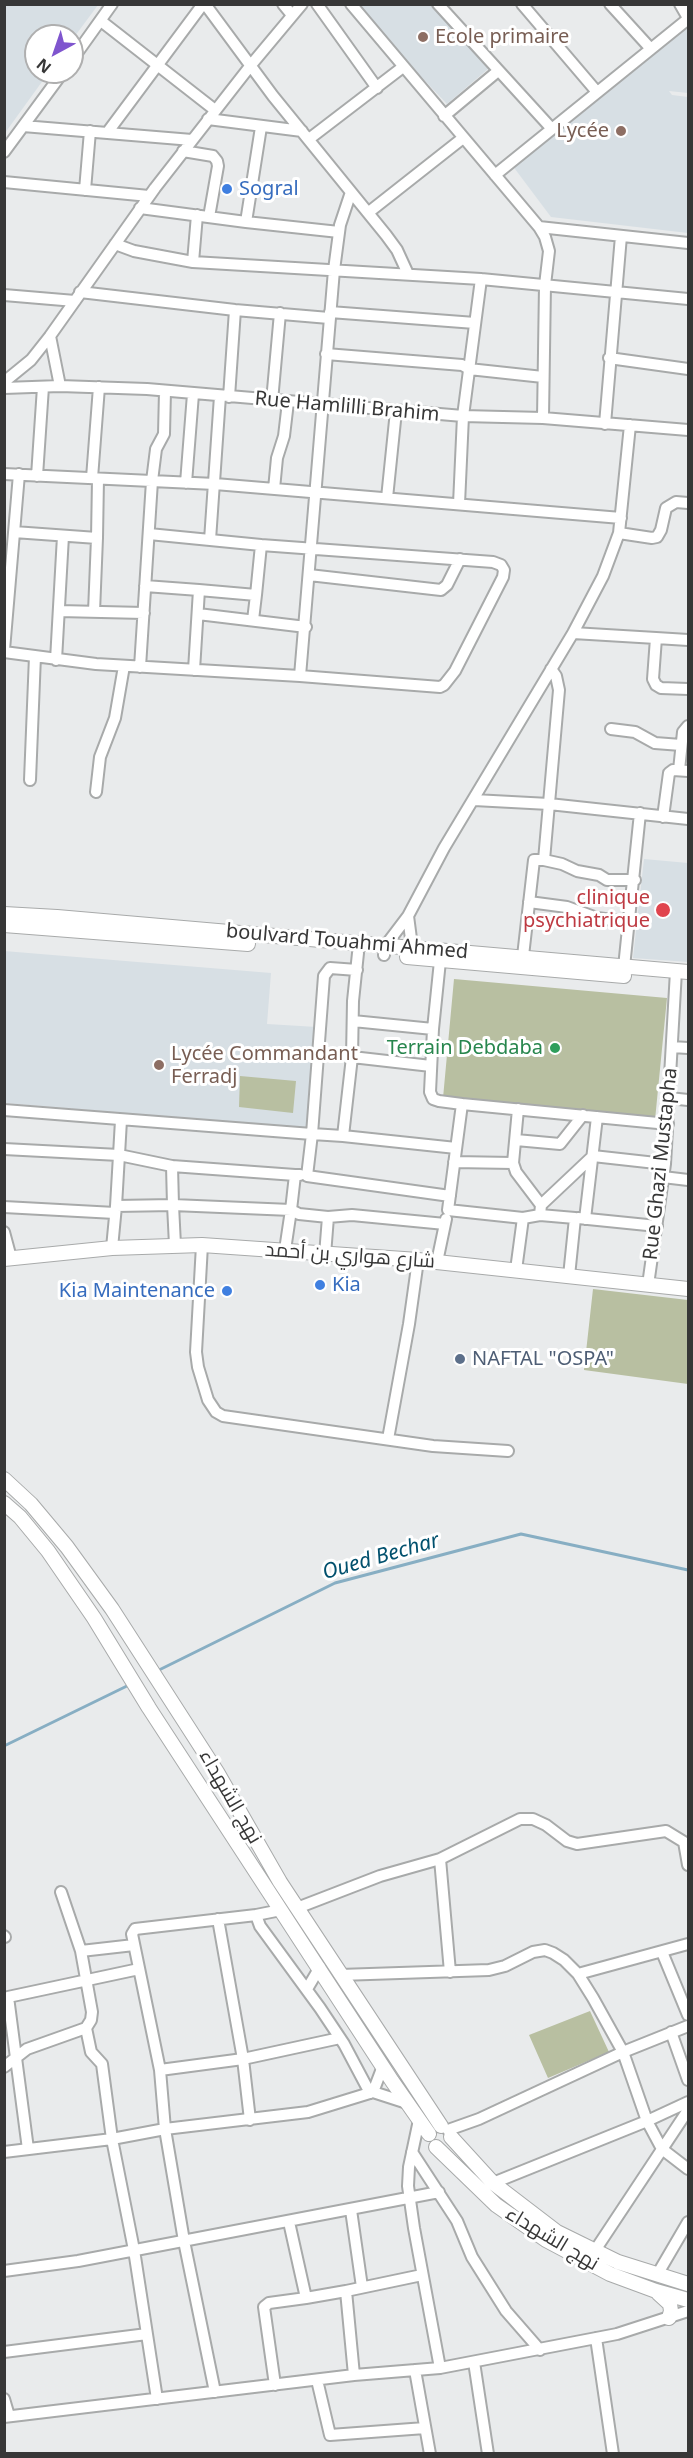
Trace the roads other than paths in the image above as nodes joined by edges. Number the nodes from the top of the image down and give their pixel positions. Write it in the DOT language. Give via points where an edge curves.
graph roads {
  1 [pos="112,4"];
  2 [pos="204,4"];
  3 [pos="283,4"];
  4 [pos="302,4"];
  5 [pos="317,4"];
  6 [pos="351,4"];
  7 [pos="438,4"];
  8 [pos="522,4"];
  9 [pos="610,4"];
  10 [pos="680,4"];
  11 [pos="292,15"];
  12 [pos="688,18"];
  13 [pos="100,21"];
  14 [pos="84,43"];
  15 [pos="651,50"];
  16 [pos="250,65"];
  17 [pos="158,66"];
  18 [pos="403,67"];
  19 [pos="498,71"];
  20 [pos="54,84"];
  21 [pos="377,88"];
  22 [pos="597,92"];
  23 [pos="215,110"];
  24 [pos="444,116"];
  25 [pos="208,119"];
  26 [pos="23,126"];
  27 [pos="261,127"];
  28 [pos="552,129"];
  29 [pos="90,131"];
  30 [pos="107,133"];
  31 [pos="305,135"];
  32 [pos="463,138"];
  33 [pos="192,140"];
  34 [pos="183,151"];
  35 [pos="4,152"];
  36 [pos="495,175"];
  37 [pos="4,182"];
  38 [pos="85,190"];
  39 [pos="351,192"];
  40 [pos="149,196"];
  41 [pos="140,208"];
  42 [pos="369,212"];
  43 [pos="197,215"];
  44 [pos="209,217"];
  45 [pos="246,222"];
  46 [pos="539,227"];
  47 [pos="339,232"];
  48 [pos="621,236"];
  49 [pos="688,243"];
  50 [pos="115,244"];
  51 [pos="193,262"];
  52 [pos="334,270"];
  53 [pos="408,274"];
  54 [pos="481,279"];
  55 [pos="545,285"];
  56 [pos="615,292"];
  57 [pos="4,295"];
  58 [pos="78,296"];
  59 [pos="688,299"];
  60 [pos="235,310"];
  61 [pos="280,313"];
  62 [pos="330,315"];
  63 [pos="475,323"];
  64 [pos="50,336"];
  65 [pos="326,354"];
  66 [pos="609,358"];
  67 [pos="469,369"];
  68 [pos="688,369"];
  69 [pos="543,377"];
  70 [pos="4,382"];
  71 [pos="60,386"];
  72 [pos="43,387"];
  73 [pos="99,387"];
  74 [pos="4,388"];
  75 [pos="165,391"];
  76 [pos="193,394"];
  77 [pos="224,397"];
  78 [pos="272,401"];
  79 [pos="288,402"];
  80 [pos="322,405"];
  81 [pos="396,411"];
  82 [pos="463,416"];
  83 [pos="543,418"];
  84 [pos="605,424"];
  85 [pos="630,425"];
  86 [pos="688,430"];
  87 [pos="4,474"];
  88 [pos="19,474"];
  89 [pos="37,476"];
  90 [pos="95,478"];
  91 [pos="152,481"];
  92 [pos="186,483"];
  93 [pos="215,484"];
  94 [pos="274,489"];
  95 [pos="314,492"];
  96 [pos="387,498"];
  97 [pos="688,503"];
  98 [pos="459,504"];
  99 [pos="621,518"];
  100 [pos="14,532"];
  101 [pos="619,533"];
  102 [pos="149,534"];
  103 [pos="63,536"];
  104 [pos="97,538"];
  105 [pos="210,540"];
  106 [pos="9,544"];
  107 [pos="261,545"];
  108 [pos="310,548"];
  109 [pos="460,559"];
  110 [pos="309,575"];
  111 [pos="145,586"];
  112 [pos="200,590"];
  113 [pos="256,595"];
  114 [pos="7,602"];
  115 [pos="59,610"];
  116 [pos="94,612"];
  117 [pos="144,613"];
  118 [pos="198,614"];
  119 [pos="253,620"];
  120 [pos="306,627"];
  121 [pos="573,633"];
  122 [pos="656,638"];
  123 [pos="688,640"];
  124 [pos="4,651"];
  125 [pos="35,656"];
  126 [pos="56,660"];
  127 [pos="124,666"];
  128 [pos="140,667"];
  129 [pos="551,669"];
  130 [pos="194,670"];
  131 [pos="300,676"];
  132 [pos="688,689"];
  133 [pos="688,726"];
  134 [pos="611,729"];
  135 [pos="681,745"];
  136 [pos="684,771"];
  137 [pos="30,780"];
  138 [pos="96,792"];
  139 [pos="474,800"];
  140 [pos="549,804"];
  141 [pos="640,813"];
  142 [pos="663,817"];
  143 [pos="688,819"];
  144 [pos="544,860"];
  145 [pos="635,880"];
  146 [pos="529,902"];
  147 [pos="4,915"];
  148 [pos="408,916"];
  149 [pos="628,922"];
  150 [pos="72,924"];
  151 [pos="4,925"];
  152 [pos="131,929"];
  153 [pos="385,950"];
  154 [pos="358,952"];
  155 [pos="413,954"];
  156 [pos="524,956"];
  157 [pos="441,961"];
  158 [pos="624,967"];
  159 [pos="357,970"];
  160 [pos="682,976"];
  161 [pos="353,1021"];
  162 [pos="433,1029"];
  163 [pos="672,1047"];
  164 [pos="688,1048"];
  165 [pos="352,1057"];
  166 [pos="431,1066"];
  167 [pos="669,1098"];
  168 [pos="688,1100"];
  169 [pos="462,1104"];
  170 [pos="518,1109"];
  171 [pos="4,1110"];
  172 [pos="583,1115"];
  173 [pos="597,1117"];
  174 [pos="121,1120"];
  175 [pos="668,1124"];
  176 [pos="312,1134"];
  177 [pos="343,1136"];
  178 [pos="516,1140"];
  179 [pos="456,1148"];
  180 [pos="4,1149"];
  181 [pos="119,1155"];
  182 [pos="593,1156"];
  183 [pos="454,1162"];
  184 [pos="513,1163"];
  185 [pos="665,1164"];
  186 [pos="172,1166"];
  187 [pos="301,1176"];
  188 [pos="663,1177"];
  189 [pos="688,1180"];
  190 [pos="450,1196"];
  191 [pos="173,1205"];
  192 [pos="4,1207"];
  193 [pos="116,1210"];
  194 [pos="291,1210"];
  195 [pos="448,1210"];
  196 [pos="540,1210"];
  197 [pos="328,1217"];
  198 [pos="523,1218"];
  199 [pos="580,1218"];
  200 [pos="445,1224"];
  201 [pos="657,1226"];
  202 [pos="4,1232"];
  203 [pos="176,1245"];
  204 [pos="202,1245"];
  205 [pos="112,1248"];
  206 [pos="285,1250"];
  207 [pos="325,1255"];
  208 [pos="8,1258"];
  209 [pos="418,1260"];
  210 [pos="436,1262"];
  211 [pos="516,1270"];
  212 [pos="569,1276"];
  213 [pos="648,1285"];
  214 [pos="688,1289"];
  215 [pos="388,1439"];
  216 [pos="508,1451"];
  217 [pos="4,1479"];
  218 [pos="4,1503"];
  219 [pos="440,1859"];
  220 [pos="688,1865"];
  221 [pos="61,1892"];
  222 [pos="297,1908"];
  223 [pos="281,1910"];
  224 [pos="256,1915"];
  225 [pos="218,1919"];
  226 [pos="688,1944"];
  227 [pos="134,1945"];
  228 [pos="81,1951"];
  229 [pos="662,1952"];
  230 [pos="320,1967"];
  231 [pos="139,1969"];
  232 [pos="450,1972"];
  233 [pos="578,1974"];
  234 [pos="340,1975"];
  235 [pos="87,1982"];
  236 [pos="307,1989"];
  237 [pos="6,1997"];
  238 [pos="688,2015"];
  239 [pos="688,2026"];
  240 [pos="86,2028"];
  241 [pos="671,2032"];
  242 [pos="340,2038"];
  243 [pos="622,2052"];
  244 [pos="15,2056"];
  245 [pos="243,2059"];
  246 [pos="383,2066"];
  247 [pos="4,2067"];
  248 [pos="160,2070"];
  249 [pos="688,2080"];
  250 [pos="372,2092"];
  251 [pos="688,2102"];
  252 [pos="407,2103"];
  253 [pos="688,2110"];
  254 [pos="250,2120"];
  255 [pos="419,2120"];
  256 [pos="647,2121"];
  257 [pos="165,2129"];
  258 [pos="447,2131"];
  259 [pos="429,2134"];
  260 [pos="112,2139"];
  261 [pos="436,2147"];
  262 [pos="662,2149"];
  263 [pos="28,2150"];
  264 [pos="4,2152"];
  265 [pos="412,2152"];
  266 [pos="688,2169"];
  267 [pos="493,2183"];
  268 [pos="439,2192"];
  269 [pos="410,2199"];
  270 [pos="351,2210"];
  271 [pos="289,2222"];
  272 [pos="688,2222"];
  273 [pos="184,2241"];
  274 [pos="134,2250"];
  275 [pos="594,2252"];
  276 [pos="4,2271"];
  277 [pos="422,2275"];
  278 [pos="657,2275"];
  279 [pos="688,2284"];
  280 [pos="362,2287"];
  281 [pos="346,2291"];
  282 [pos="656,2291"];
  283 [pos="306,2298"];
  284 [pos="688,2300"];
  285 [pos="688,2311"];
  286 [pos="669,2318"];
  287 [pos="147,2334"];
  288 [pos="596,2338"];
  289 [pos="540,2350"];
  290 [pos="4,2352"];
  291 [pos="474,2362"];
  292 [pos="440,2368"];
  293 [pos="416,2370"];
  294 [pos="354,2375"];
  295 [pos="317,2380"];
  296 [pos="275,2385"];
  297 [pos="215,2392"];
  298 [pos="4,2399"];
  299 [pos="157,2399"];
  300 [pos="7,2416"];
  301 [pos="425,2428"];
  302 [pos="430,2454"];
  303 [pos="488,2454"];
  304 [pos="613,2454"];
  1 -- 13 [label="street"];
  2 -- 16 [label="street"];
  2 -- 17 [label="street"];
  3 -- 11 [label="street"];
  4 -- 11 [label="street"];
  5 -- 21 [label="street"];
  6 -- 18 [label="street"];
  7 -- 19 [label="street"];
  8 -- 22 [label="street"];
  9 -- 15 [label="street"];
  10 -- 12 [label="street"];
  11 -- 16 [label="street"];
  12 -- 15 [label="street"];
  13 -- 14 [label="street"];
  13 -- 17 [label="street"];
  15 -- 22 [label="street"];
  16 -- 23 [label="street"];
  16 -- 31 [label="street"];
  17 -- 23 [label="street"];
  17 -- 30 [label="street"];
  18 -- 21 [label="street"];
  18 -- 24 [label="street"];
  19 -- 24 [label="street"];
  19 -- 28 [label="street"];
  20 -- 26 [label="street"];
  21 -- 31 [label="street"];
  22 -- 28 [label="street"];
  23 -- 25 [label="street"];
  24 -- 32 [label="street"];
  25 -- 27 [label="street"];
  25 -- 33 [label="street"];
  26 -- 29 [label="street"];
  26 -- 35 [label="street"];
  27 -- 31 [label="street"];
  27 -- 45 [label="street"];
  28 -- 36 [label="street"];
  29 -- 30 [label="street"];
  29 -- 38 [label="street"];
  30 -- 33 [label="street"];
  31 -- 39 [label="street"];
  32 -- 36 [label="street"];
  32 -- 42 [label="street"];
  33 -- 34 [label="street"];
  34 -- 40 [label="street"];
  34 -- 44 [label="street" via="213,156 217,161"];
  36 -- 46 [label="street"];
  37 -- 38 [label="street"];
  38 -- 40 [label="street"];
  39 -- 42 [label="street"];
  39 -- 47 [label="street"];
  40 -- 41 [label="street"];
  41 -- 43 [label="street"];
  41 -- 50 [label="street"];
  42 -- 53 [label="street" via="397,250"];
  43 -- 44 [label="street"];
  43 -- 51 [label="street"];
  44 -- 45 [label="street"];
  45 -- 47 [label="street"];
  46 -- 48 [label="street"];
  46 -- 55 [label="street" via="549,251"];
  47 -- 52 [label="street"];
  48 -- 49 [label="street"];
  48 -- 56 [label="street"];
  50 -- 51 [label="street"];
  50 -- 58 [label="street"];
  51 -- 52 [label="street"];
  52 -- 53 [label="street"];
  52 -- 62 [label="street"];
  53 -- 54 [label="street"];
  54 -- 55 [label="street"];
  54 -- 63 [label="street"];
  55 -- 56 [label="street"];
  55 -- 69 [label="street"];
  56 -- 59 [label="street"];
  56 -- 66 [label="street"];
  57 -- 58 [label="street"];
  58 -- 60 [label="street"];
  58 -- 64 [label="street"];
  60 -- 61 [label="street"];
  60 -- 77 [label="street"];
  61 -- 62 [label="street"];
  61 -- 78 [label="street"];
  62 -- 63 [label="street"];
  62 -- 65 [label="street"];
  63 -- 67 [label="street"];
  64 -- 70 [label="street" via="31,360"];
  64 -- 71 [label="street"];
  65 -- 67 [label="street" via="462,365"];
  65 -- 80 [label="street"];
  66 -- 68 [label="street"];
  66 -- 84 [label="street"];
  67 -- 69 [label="street"];
  67 -- 82 [label="street"];
  69 -- 83 [label="street"];
  71 -- 72 [label="street, Rue Hamlilli Brahim"];
  71 -- 73 [label="street, Rue Hamlilli Brahim"];
  72 -- 74 [label="street, Rue Hamlilli Brahim"];
  72 -- 89 [label="street"];
  73 -- 75 [label="street, Rue Hamlilli Brahim"];
  73 -- 90 [label="street"];
  75 -- 76 [label="street, Rue Hamlilli Brahim"];
  75 -- 91 [label="street" via="164,434 156,449"];
  76 -- 77 [label="street, Rue Hamlilli Brahim"];
  76 -- 92 [label="street"];
  77 -- 78 [label="street, Rue Hamlilli Brahim"];
  77 -- 93 [label="street"];
  78 -- 79 [label="street, Rue Hamlilli Brahim"];
  79 -- 80 [label="street, Rue Hamlilli Brahim"];
  79 -- 94 [label="street"];
  80 -- 81 [label="street, Rue Hamlilli Brahim"];
  80 -- 95 [label="street"];
  81 -- 82 [label="street, Rue Hamlilli Brahim"];
  81 -- 96 [label="street"];
  82 -- 83 [label="street, Rue Hamlilli Brahim"];
  82 -- 98 [label="street"];
  83 -- 84 [label="street, Rue Hamlilli Brahim"];
  84 -- 85 [label="street, Rue Hamlilli Brahim"];
  85 -- 86 [label="street, Rue Hamlilli Brahim"];
  85 -- 99 [label="street"];
  87 -- 88 [label="street"];
  88 -- 89 [label="street"];
  88 -- 100 [label="street"];
  89 -- 90 [label="street"];
  90 -- 91 [label="street"];
  90 -- 104 [label="street"];
  91 -- 92 [label="street"];
  91 -- 102 [label="street"];
  92 -- 93 [label="street"];
  93 -- 94 [label="street"];
  93 -- 105 [label="street"];
  94 -- 95 [label="street"];
  95 -- 96 [label="street"];
  95 -- 108 [label="street"];
  96 -- 98 [label="street"];
  97 -- 101 [label="street" via="676,502 666,508 657,537"];
  98 -- 99 [label="street"];
  99 -- 101 [label="street"];
  100 -- 103 [label="street"];
  100 -- 106 [label="street"];
  101 -- 121 [label="street" via="603,576"];
  102 -- 105 [label="street"];
  102 -- 111 [label="street"];
  103 -- 104 [label="street"];
  103 -- 115 [label="street"];
  104 -- 116 [label="street"];
  105 -- 107 [label="street"];
  106 -- 114 [label="street"];
  107 -- 108 [label="street"];
  107 -- 113 [label="street"];
  108 -- 109 [label="street"];
  108 -- 110 [label="street"];
  109 -- 110 [label="street" via="441,590"];
  109 -- 131 [label="street" via="501,565 503,577 444,685"];
  110 -- 120 [label="street"];
  111 -- 112 [label="street"];
  111 -- 117 [label="street"];
  112 -- 113 [label="street"];
  112 -- 118 [label="street"];
  113 -- 119 [label="street"];
  114 -- 124 [label="street"];
  115 -- 116 [label="street"];
  115 -- 126 [label="street"];
  116 -- 117 [label="street"];
  117 -- 128 [label="street"];
  118 -- 119 [label="street"];
  118 -- 130 [label="street"];
  119 -- 120 [label="street"];
  120 -- 131 [label="street"];
  121 -- 122 [label="street"];
  121 -- 129 [label="street"];
  122 -- 123 [label="street"];
  122 -- 132 [label="street" via="656,685"];
  124 -- 125 [label="street"];
  125 -- 126 [label="street"];
  125 -- 137 [label="street"];
  126 -- 127 [label="street"];
  127 -- 128 [label="street"];
  127 -- 138 [label="street" via="115,718 100,757"];
  128 -- 130 [label="street"];
  129 -- 139 [label="street"];
  129 -- 140 [label="street" via="559,690"];
  130 -- 131 [label="street"];
  133 -- 135 [label="street"];
  134 -- 135 [label="street" via="634,732 655,743"];
  135 -- 136 [label="street"];
  136 -- 142 [label="street" via="671,771 667,776"];
  139 -- 140 [label="street"];
  139 -- 148 [label="street"];
  140 -- 141 [label="street"];
  140 -- 144 [label="street"];
  141 -- 142 [label="street"];
  141 -- 145 [label="street"];
  142 -- 143 [label="street"];
  144 -- 145 [label="street" via="607,880"];
  144 -- 146 [label="street" via="532,863"];
  145 -- 149 [label="street"];
  146 -- 149 [label="street"];
  146 -- 156 [label="street"];
  147 -- 150 [label="main road, boulvard Touahmi Ahmed"];
  148 -- 153 [label="street"];
  148 -- 155 [label="street"];
  149 -- 158 [label="street"];
  150 -- 151 [label="main road, boulvard Touahmi Ahmed"];
  150 -- 152 [label="main road, boulvard Touahmi Ahmed"];
  152 -- 153 [label="main road, boulvard Touahmi Ahmed"];
  152 -- 154 [label="main road, boulvard Touahmi Ahmed"];
  153 -- 154 [label="main road, boulvard Touahmi Ahmed"];
  153 -- 155 [label="main road, boulvard Touahmi Ahmed"];
  154 -- 159 [label="street"];
  155 -- 156 [label="main road, boulvard Touahmi Ahmed"];
  155 -- 157 [label="main road, boulvard Touahmi Ahmed"];
  156 -- 158 [label="main road, boulvard Touahmi Ahmed"];
  157 -- 160 [label="main road, boulvard Touahmi Ahmed"];
  157 -- 162 [label="street"];
  158 -- 160 [label="main road, boulvard Touahmi Ahmed"];
  159 -- 161 [label="street"];
  159 -- 176 [label="street" via="330,968 324,976"];
  160 -- 163 [label="street, Rue Ghazi Mustapha"];
  161 -- 162 [label="street"];
  161 -- 165 [label="street"];
  162 -- 166 [label="street"];
  163 -- 164 [label="street"];
  163 -- 167 [label="street, Rue Ghazi Mustapha"];
  165 -- 166 [label="street"];
  165 -- 177 [label="street"];
  166 -- 169 [label="street" via="433,1099"];
  167 -- 168 [label="street"];
  167 -- 175 [label="street, Rue Ghazi Mustapha"];
  169 -- 170 [label="street"];
  169 -- 179 [label="street"];
  170 -- 172 [label="street"];
  170 -- 178 [label="street"];
  171 -- 174 [label="street"];
  172 -- 173 [label="street"];
  172 -- 178 [label="street" via="560,1144"];
  173 -- 175 [label="street"];
  173 -- 182 [label="street"];
  174 -- 176 [label="street"];
  174 -- 181 [label="street"];
  175 -- 185 [label="street, Rue Ghazi Mustapha"];
  176 -- 177 [label="street"];
  176 -- 187 [label="street"];
  177 -- 179 [label="street"];
  178 -- 184 [label="street"];
  179 -- 183 [label="street"];
  180 -- 181 [label="street"];
  181 -- 186 [label="street"];
  181 -- 193 [label="street"];
  182 -- 185 [label="street"];
  182 -- 196 [label="street"];
  182 -- 199 [label="street"];
  183 -- 184 [label="street"];
  183 -- 190 [label="street"];
  184 -- 196 [label="street"];
  185 -- 188 [label="street, Rue Ghazi Mustapha"];
  186 -- 187 [label="street"];
  186 -- 191 [label="street"];
  187 -- 190 [label="street"];
  187 -- 194 [label="street"];
  188 -- 189 [label="street"];
  188 -- 201 [label="street, Rue Ghazi Mustapha"];
  190 -- 195 [label="street"];
  191 -- 193 [label="street"];
  191 -- 194 [label="street"];
  191 -- 203 [label="street"];
  192 -- 193 [label="street"];
  193 -- 205 [label="street"];
  194 -- 197 [label="street"];
  194 -- 206 [label="street"];
  195 -- 198 [label="street"];
  195 -- 200 [label="street"];
  196 -- 198 [label="street"];
  196 -- 199 [label="street"];
  197 -- 200 [label="street" via="352,1215"];
  197 -- 207 [label="street"];
  198 -- 211 [label="street"];
  199 -- 201 [label="street"];
  199 -- 212 [label="street"];
  200 -- 210 [label="street"];
  201 -- 213 [label="street, Rue Ghazi Mustapha"];
  202 -- 208 [label="street"];
  203 -- 204 [label="main road, شارع هواري بن أحمد"];
  203 -- 205 [label="main road, شارع هواري بن أحمد"];
  204 -- 206 [label="main road, شارع هواري بن أحمد"];
  204 -- 215 [label="street" via="196,1352 208,1400 216,1412"];
  205 -- 208 [label="main road, شارع هواري بن أحمد"];
  206 -- 207 [label="main road, شارع هواري بن أحمد"];
  207 -- 209 [label="main road, شارع هواري بن أحمد"];
  209 -- 210 [label="main road, شارع هواري بن أحمد"];
  209 -- 215 [label="street"];
  210 -- 211 [label="main road, شارع هواري بن أحمد"];
  211 -- 212 [label="main road, شارع هواري بن أحمد"];
  212 -- 213 [label="main road, شارع هواري بن أحمد"];
  213 -- 214 [label="main road, شارع هواري بن أحمد"];
  215 -- 216 [label="street"];
  217 -- 222 [label="main road, نهج الشهداء" via="67,1547 112,1609 217,1772"];
  218 -- 223 [label="main road, نهج الشهداء" via="48,1551 94,1618"];
  219 -- 220 [label="street" via="520,1819 533,1819 577,1844 666,1831 684,1842"];
  219 -- 222 [label="street" via="380,1876"];
  219 -- 232 [label="street"];
  221 -- 228 [label="street"];
  222 -- 234 [label="main road, نهج الشهداء"];
  223 -- 224 [label="street"];
  223 -- 230 [label="main road, نهج الشهداء"];
  224 -- 225 [label="street"];
  224 -- 236 [label="street"];
  225 -- 227 [label="street" via="135,1929"];
  225 -- 245 [label="street"];
  226 -- 229 [label="street"];
  227 -- 228 [label="street"];
  227 -- 231 [label="street"];
  228 -- 235 [label="street"];
  229 -- 233 [label="street"];
  229 -- 238 [label="street"];
  230 -- 236 [label="street"];
  230 -- 246 [label="main road, نهج الشهداء"];
  231 -- 235 [label="street"];
  231 -- 248 [label="street"];
  232 -- 233 [label="street" via="489,1970 545,1950 564,1960"];
  232 -- 234 [label="street"];
  233 -- 243 [label="street"];
  234 -- 258 [label="main road, نهج الشهداء"];
  235 -- 237 [label="street"];
  235 -- 240 [label="street" via="92,2012"];
  236 -- 242 [label="street"];
  237 -- 244 [label="street"];
  239 -- 241 [label="street"];
  240 -- 244 [label="street" via="41,2042"];
  240 -- 260 [label="street" via="91,2052 102,2064"];
  241 -- 243 [label="street"];
  241 -- 249 [label="street"];
  242 -- 245 [label="street"];
  242 -- 250 [label="street"];
  243 -- 256 [label="street"];
  243 -- 258 [label="street"];
  244 -- 247 [label="street"];
  244 -- 263 [label="street"];
  245 -- 248 [label="street"];
  245 -- 254 [label="street"];
  246 -- 250 [label="street"];
  246 -- 252 [label="main road, نهج الشهداء"];
  248 -- 257 [label="street"];
  250 -- 252 [label="street"];
  250 -- 254 [label="street" via="308,2112"];
  251 -- 256 [label="street"];
  252 -- 255 [label="main road, نهج الشهداء"];
  253 -- 262 [label="street"];
  254 -- 257 [label="street"];
  255 -- 259 [label="main road, نهج الشهداء"];
  255 -- 265 [label="street"];
  256 -- 262 [label="street"];
  256 -- 267 [label="street"];
  257 -- 260 [label="street"];
  257 -- 273 [label="street"];
  258 -- 259 [label="main road" via="434,2127"];
  258 -- 261 [label="main road" via="446,2146"];
  258 -- 267 [label="main road, نهج الشهداء"];
  259 -- 261 [label="main road"];
  260 -- 263 [label="street"];
  260 -- 274 [label="street"];
  261 -- 282 [label="main road, نهج الشهداء" via="496,2205 546,2240 610,2274"];
  262 -- 266 [label="street"];
  262 -- 275 [label="street"];
  263 -- 264 [label="street"];
  265 -- 268 [label="street"];
  265 -- 269 [label="street"];
  267 -- 275 [label="main road, نهج الشهداء" via="557,2232"];
  268 -- 269 [label="street"];
  268 -- 289 [label="street" via="506,2312"];
  269 -- 270 [label="street"];
  269 -- 277 [label="street"];
  270 -- 271 [label="street"];
  270 -- 280 [label="street"];
  271 -- 273 [label="street"];
  271 -- 283 [label="street"];
  272 -- 278 [label="street"];
  273 -- 274 [label="street"];
  273 -- 297 [label="street"];
  274 -- 276 [label="street"];
  274 -- 287 [label="street"];
  275 -- 278 [label="main road, نهج الشهداء"];
  277 -- 280 [label="street"];
  277 -- 292 [label="street"];
  278 -- 279 [label="main road, نهج الشهداء"];
  280 -- 281 [label="street"];
  281 -- 283 [label="street"];
  281 -- 294 [label="street"];
  282 -- 284 [label="main road, نهج الشهداء"];
  282 -- 286 [label="main road" via="670,2304"];
  283 -- 296 [label="street" via="264,2307"];
  285 -- 286 [label="street"];
  286 -- 288 [label="street"];
  287 -- 290 [label="street"];
  287 -- 299 [label="street"];
  288 -- 289 [label="street"];
  288 -- 304 [label="street"];
  289 -- 291 [label="street"];
  291 -- 292 [label="street"];
  291 -- 303 [label="street"];
  292 -- 293 [label="street"];
  293 -- 294 [label="street"];
  293 -- 301 [label="street"];
  294 -- 295 [label="street"];
  295 -- 296 [label="street"];
  295 -- 301 [label="street" via="330,2435"];
  296 -- 297 [label="street"];
  297 -- 299 [label="street"];
  298 -- 300 [label="street"];
  299 -- 300 [label="street"];
  301 -- 302 [label="street"];
}
